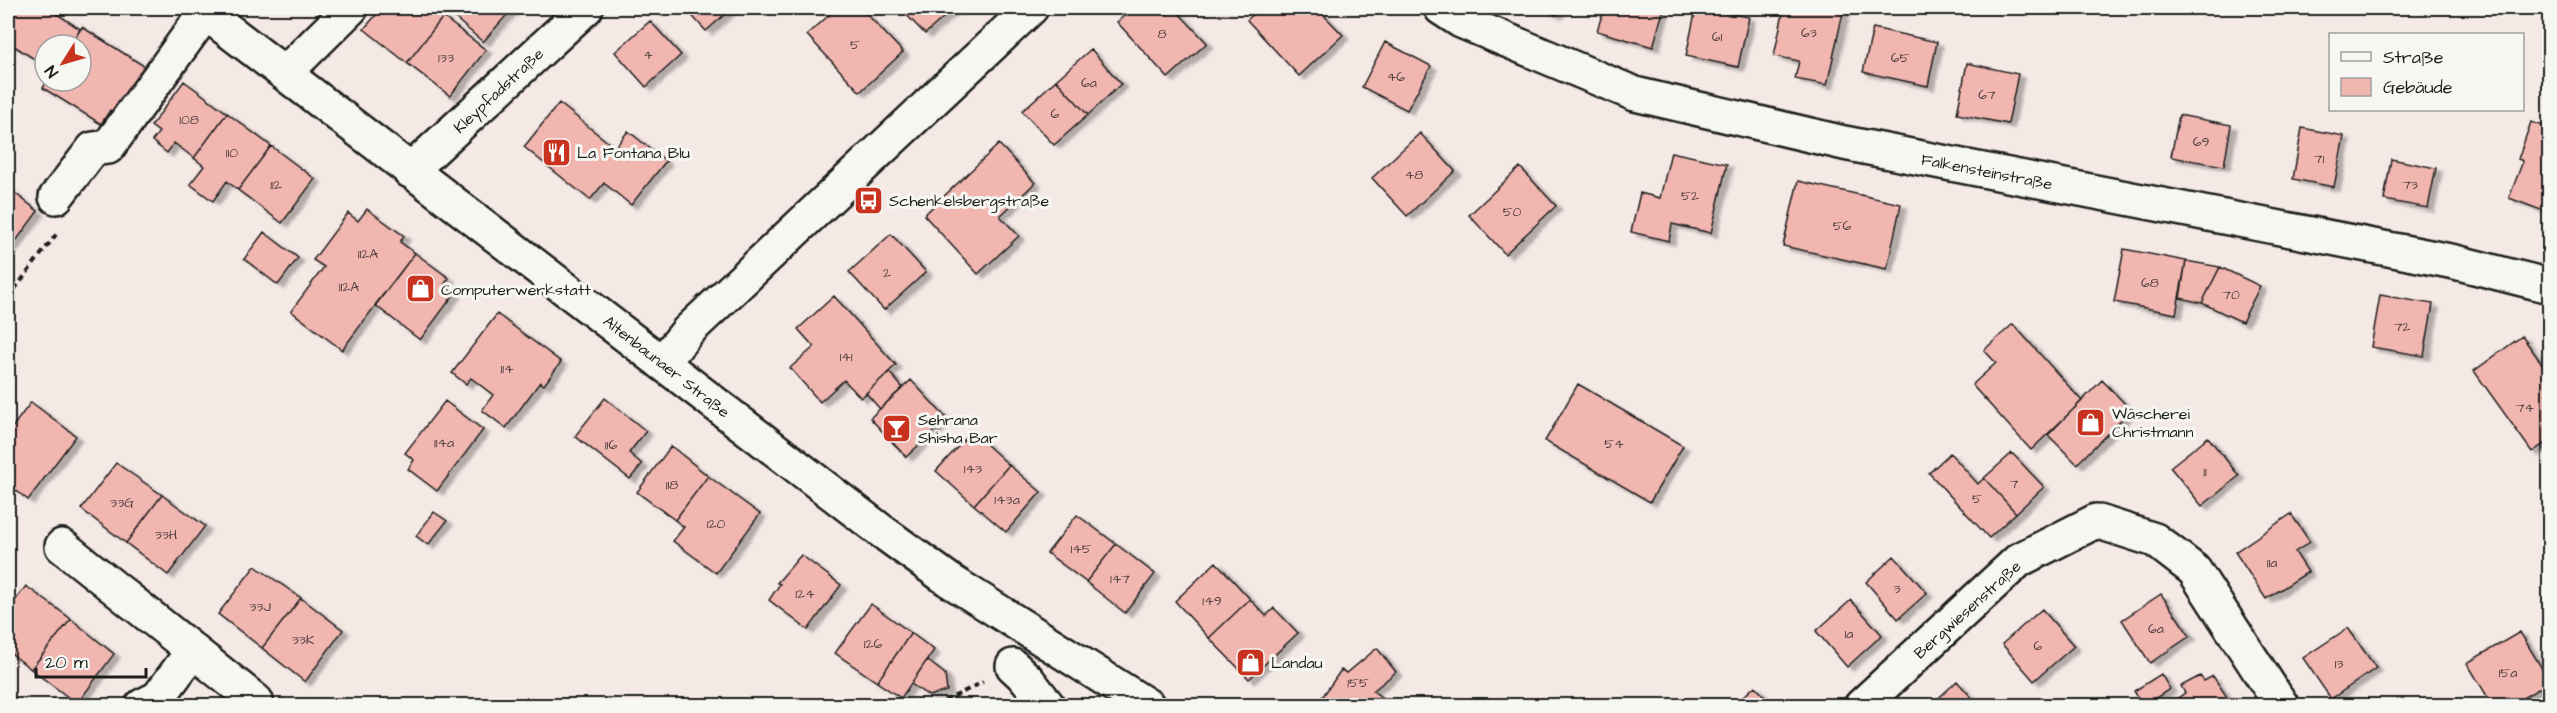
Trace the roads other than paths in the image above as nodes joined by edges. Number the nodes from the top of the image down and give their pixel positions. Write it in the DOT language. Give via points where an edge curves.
graph roads {
  1 [pos="351,8"];
  2 [pos="586,8"];
  3 [pos="1030,8"];
  4 [pos="1441,8"];
  5 [pos="202,10"];
  6 [pos="285,73"];
  7 [pos="410,171"];
  8 [pos="56,197"];
  9 [pos="2550,286"];
  10 [pos="662,363"];
  11 [pos="62,546"];
  12 [pos="1046,642"];
  13 [pos="192,652"];
  14 [pos="256,701"];
  15 [pos="142,705"];
  16 [pos="1048,705"];
  17 [pos="1148,705"];
  18 [pos="1861,705"];
  19 [pos="2282,705"];
  1 -- 6 [label="street"];
  2 -- 7 [label="street, Kleypfadstraße"];
  3 -- 10 [label="street" via="688,331"];
  4 -- 9 [label="street, Falkensteinstraße" via="1461,21 1635,94 1844,142 2455,262"];
  5 -- 6 [label="street, Altenbaunaer Straße"];
  5 -- 8 [label="street" via="108,147 93,149"];
  6 -- 7 [label="street, Altenbaunaer Straße"];
  7 -- 10 [label="street, Altenbaunaer Straße"];
  10 -- 12 [label="street, Altenbaunaer Straße" via="949,580"];
  11 -- 13 [label="street"];
  12 -- 16 [label="street" via="1020,673"];
  12 -- 17 [label="street, Altenbaunaer Straße"];
  13 -- 14 [label="street"];
  13 -- 15 [label="street" via="158,698"];
  18 -- 19 [label="street, Bergwiesenstraße" via="2019,560 2096,521 2155,540 2194,570"];
}
